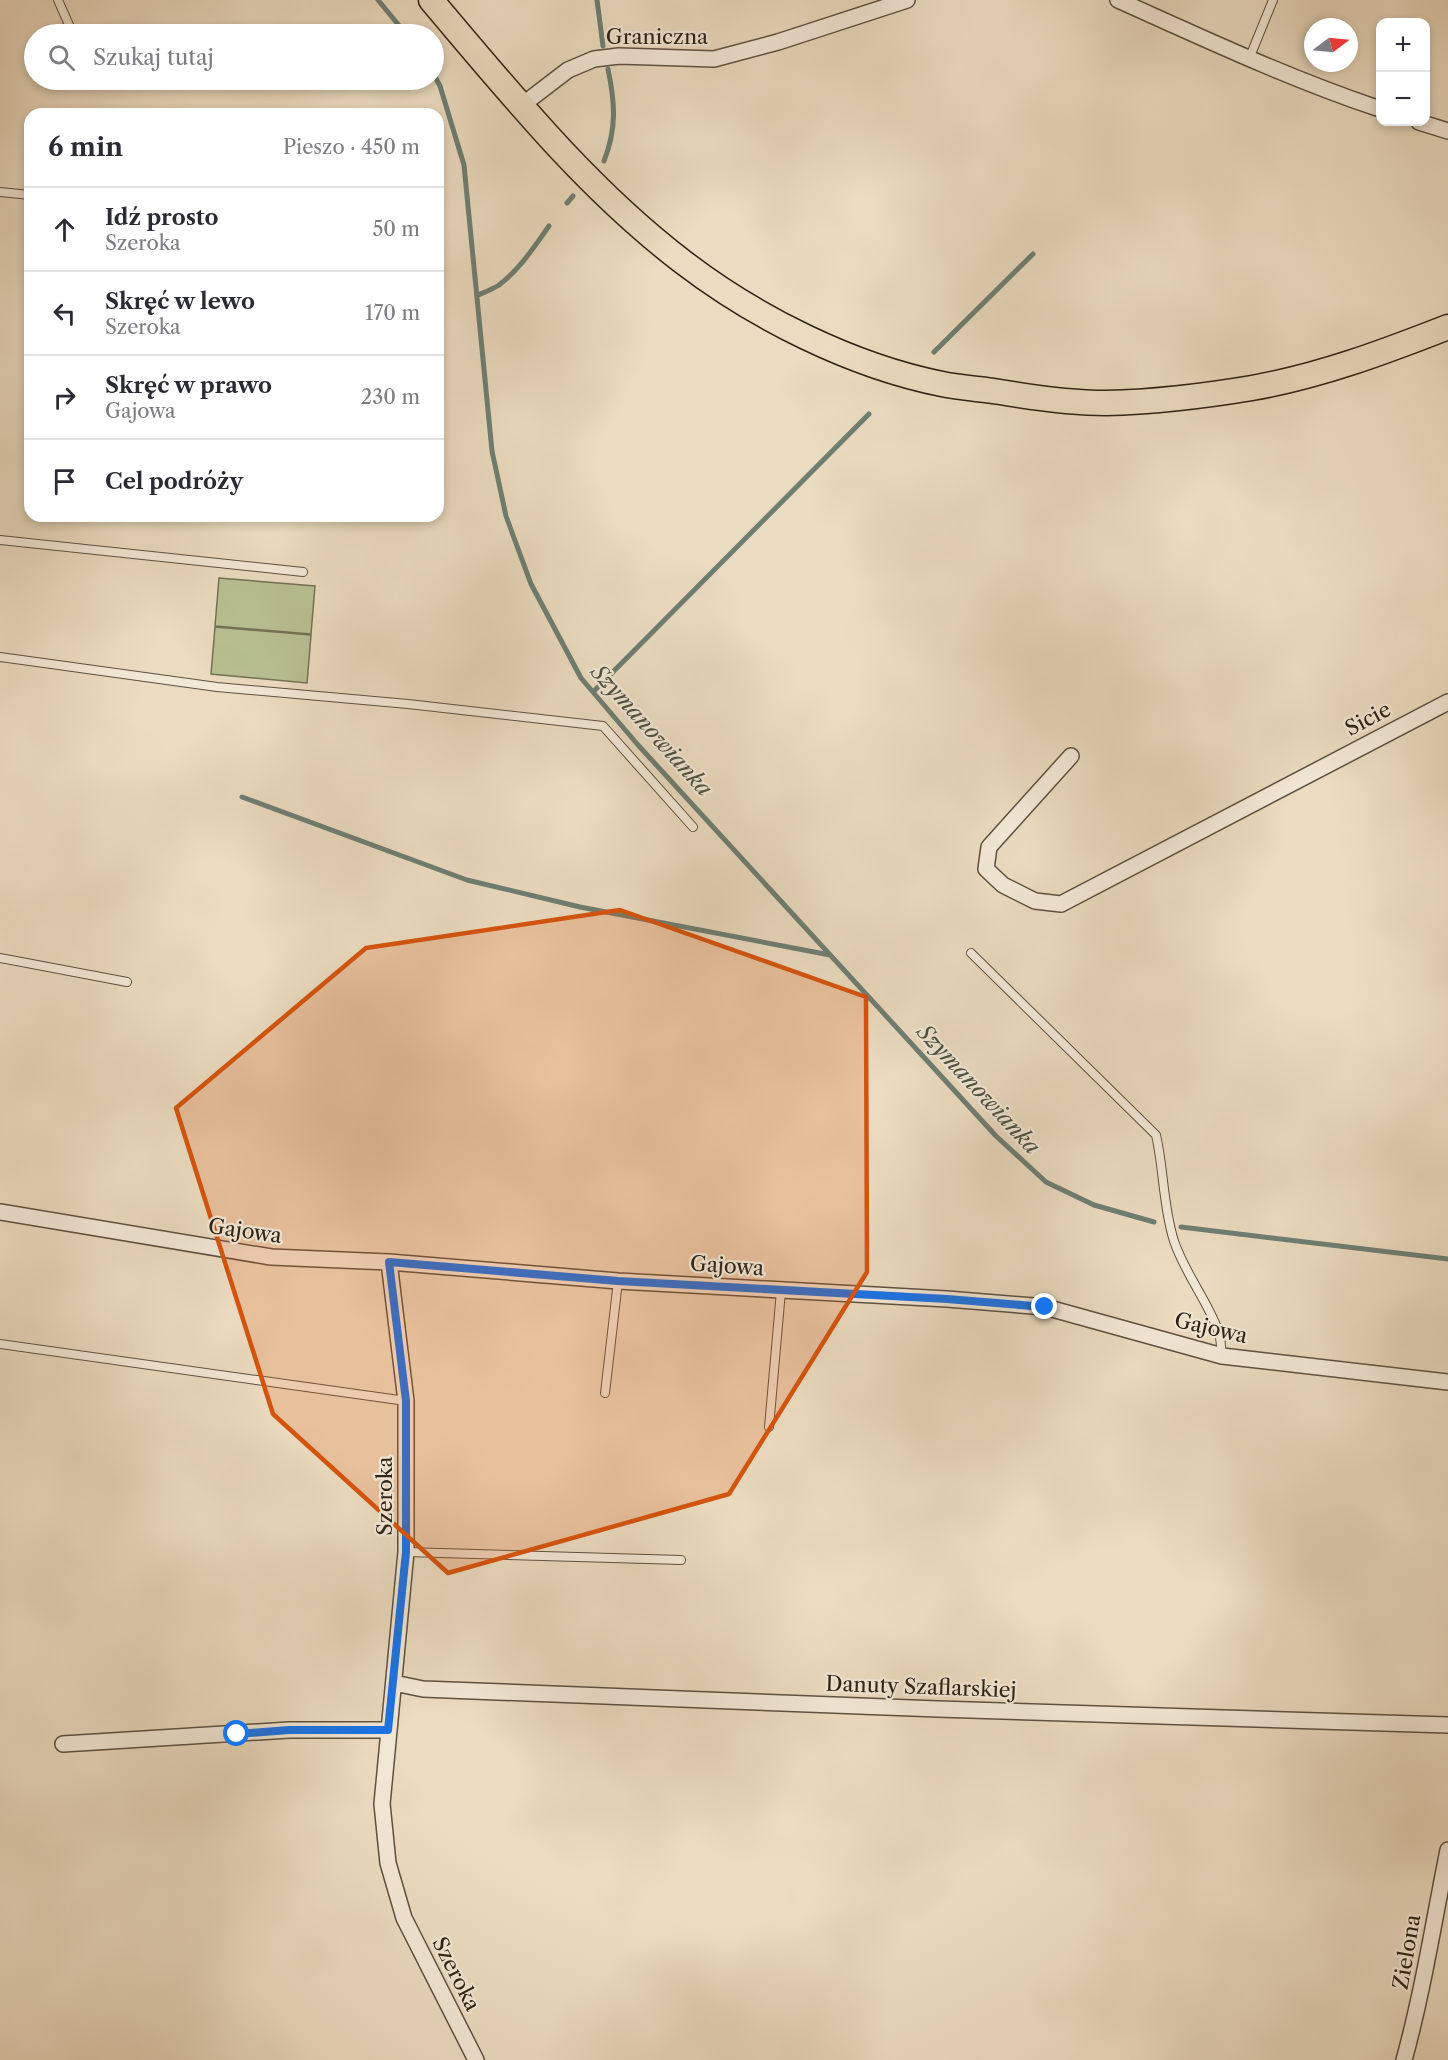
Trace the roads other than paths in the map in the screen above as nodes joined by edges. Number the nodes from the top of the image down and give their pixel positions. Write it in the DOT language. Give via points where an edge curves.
graph roads {
  1 [pos="58,0"];
  2 [pos="431,0"];
  3 [pos="907,0"];
  4 [pos="1118,0"];
  5 [pos="1273,0"];
  6 [pos="69,24"];
  7 [pos="1249,59"];
  8 [pos="521,106"];
  9 [pos="1376,108"];
  10 [pos="1430,125"];
  11 [pos="1448,131"];
  12 [pos="0,192"];
  13 [pos="24,194"];
  14 [pos="1448,327"];
  15 [pos="0,540"];
  16 [pos="303,572"];
  17 [pos="0,657"];
  18 [pos="1448,702"];
  19 [pos="1071,756"];
  20 [pos="693,827"];
  21 [pos="970,953"];
  22 [pos="0,958"];
  23 [pos="127,982"];
  24 [pos="0,1212"];
  25 [pos="389,1262"];
  26 [pos="618,1281"];
  27 [pos="781,1291"];
  28 [pos="0,1344"];
  29 [pos="1222,1356"];
  30 [pos="1448,1382"];
  31 [pos="605,1393"];
  32 [pos="406,1401"];
  33 [pos="769,1427"];
  34 [pos="406,1552"];
  35 [pos="681,1560"];
  36 [pos="393,1683"];
  37 [pos="1448,1725"];
  38 [pos="388,1730"];
  39 [pos="63,1744"];
  40 [pos="1448,1850"];
  41 [pos="476,2060"];
  42 [pos="1404,2060"];
  1 -- 6 [label="lane"];
  2 -- 8 [label="main road"];
  3 -- 8 [label="street, Graniczna" via="714,60 619,56 594,59 568,70"];
  4 -- 7 [label="street"];
  5 -- 7 [label="lane"];
  7 -- 9 [label="street"];
  8 -- 14 [label="main road" via="558,149 632,220 738,300 806,338 879,366 942,384 1083,402 1182,398 1316,374"];
  10 -- 11 [label="street"];
  12 -- 13 [label="lane"];
  15 -- 16 [label="lane"];
  17 -- 20 [label="lane" via="217,687 603,726"];
  18 -- 19 [label="street, Sicie" via="1061,904 1035,902 1003,885 986,869 989,847"];
  21 -- 29 [label="lane" via="1156,1135 1173,1239 1219,1335"];
  22 -- 23 [label="lane"];
  24 -- 25 [label="street, Gajowa" via="271,1257"];
  25 -- 26 [label="street, Gajowa"];
  25 -- 32 [label="street, Szeroka"];
  26 -- 27 [label="street, Gajowa"];
  26 -- 31 [label="lane"];
  27 -- 29 [label="street, Gajowa" via="1045,1307"];
  27 -- 33 [label="lane"];
  28 -- 32 [label="lane"];
  29 -- 30 [label="street, Gajowa"];
  32 -- 34 [label="street, Szeroka"];
  34 -- 35 [label="lane"];
  34 -- 36 [label="street, Szeroka"];
  36 -- 37 [label="street, Danuty Szaflarskiej" via="423,1689"];
  36 -- 38 [label="street, Szeroka"];
  38 -- 39 [label="street" via="289,1730"];
  38 -- 41 [label="street, Szeroka" via="382,1804 388,1863 404,1918"];
  40 -- 42 [label="street, Zielona" via="1419,2006"];
}
